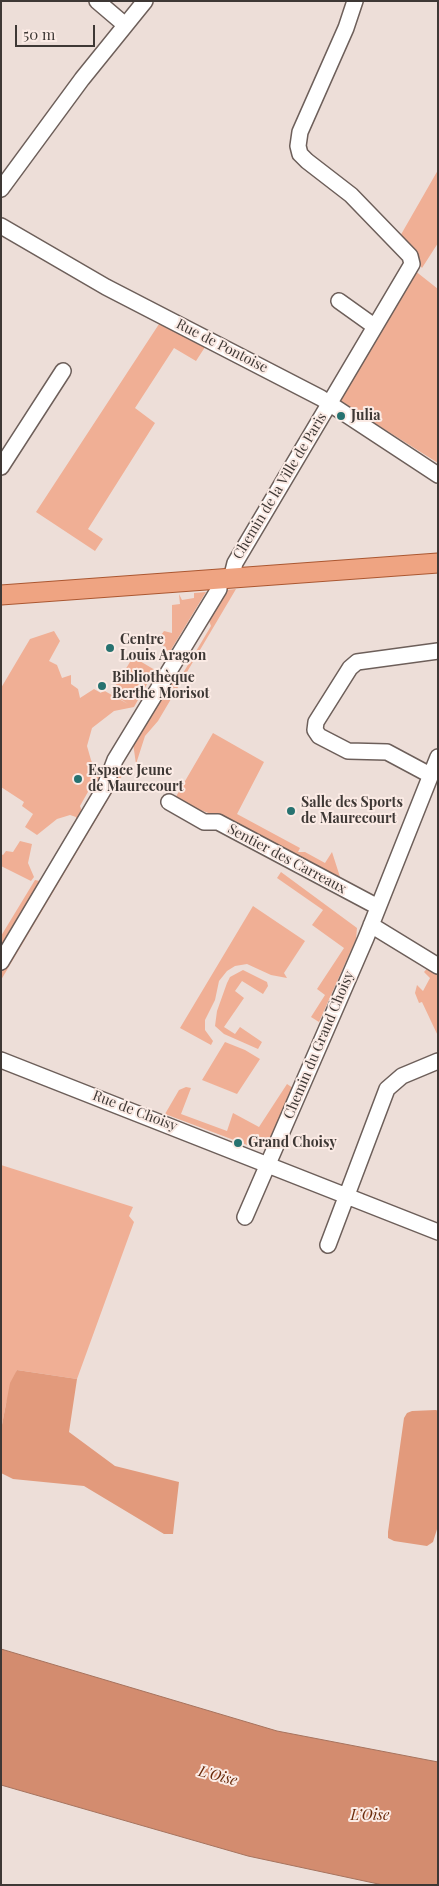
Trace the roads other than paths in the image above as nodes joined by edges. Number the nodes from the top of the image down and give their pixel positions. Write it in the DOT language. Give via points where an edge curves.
graph roads {
  1 [pos="97,1"];
  2 [pos="145,1"];
  3 [pos="354,1"];
  4 [pos="124,24"];
  5 [pos="1,189"];
  6 [pos="1,226"];
  7 [pos="339,301"];
  8 [pos="374,326"];
  9 [pos="63,371"];
  10 [pos="330,403"];
  11 [pos="1,467"];
  12 [pos="438,474"];
  13 [pos="438,563"];
  14 [pos="227,576"];
  15 [pos="1,594"];
  16 [pos="438,651"];
  17 [pos="438,757"];
  18 [pos="430,775"];
  19 [pos="169,802"];
  20 [pos="378,907"];
  21 [pos="371,925"];
  22 [pos="435,959"];
  23 [pos="1,962"];
  24 [pos="1,1060"];
  25 [pos="438,1060"];
  26 [pos="268,1164"];
  27 [pos="344,1196"];
  28 [pos="245,1217"];
  29 [pos="438,1232"];
  30 [pos="328,1244"];
  1 -- 4 [label="street"];
  2 -- 4 [label="street"];
  3 -- 8 [label="street, Chemin de la Ville de Paris" via="346,28 300,132 298,146 307,161 351,195 413,260"];
  4 -- 5 [label="street"];
  6 -- 10 [label="street, Rue de Pontoise" via="106,287"];
  7 -- 8 [label="street"];
  8 -- 10 [label="street, Chemin de la Ville de Paris"];
  9 -- 11 [label="street"];
  10 -- 12 [label="street, Rue de Pontoise"];
  10 -- 14 [label="street, Chemin de la Ville de Paris"];
  13 -- 14 [label="main road"];
  14 -- 15 [label="main road"];
  14 -- 23 [label="street, Chemin de la Ville de Paris" via="115,760 104,789"];
  16 -- 18 [label="street" via="357,662 316,722 315,730 319,736 348,751 387,752"];
  17 -- 18 [label="street, Chemin du Grand Choisy"];
  18 -- 20 [label="street, Chemin du Grand Choisy"];
  19 -- 20 [label="street, Sentier des Carreaux" via="203,821 218,822"];
  20 -- 21 [label="street, Chemin du Grand Choisy"];
  21 -- 22 [label="street"];
  21 -- 26 [label="street, Chemin du Grand Choisy"];
  24 -- 26 [label="street, Rue de Choisy"];
  25 -- 27 [label="street" via="390,1085"];
  26 -- 27 [label="street, Rue de Choisy"];
  26 -- 28 [label="street"];
  27 -- 29 [label="street, Rue de Choisy"];
  27 -- 30 [label="street"];
}
